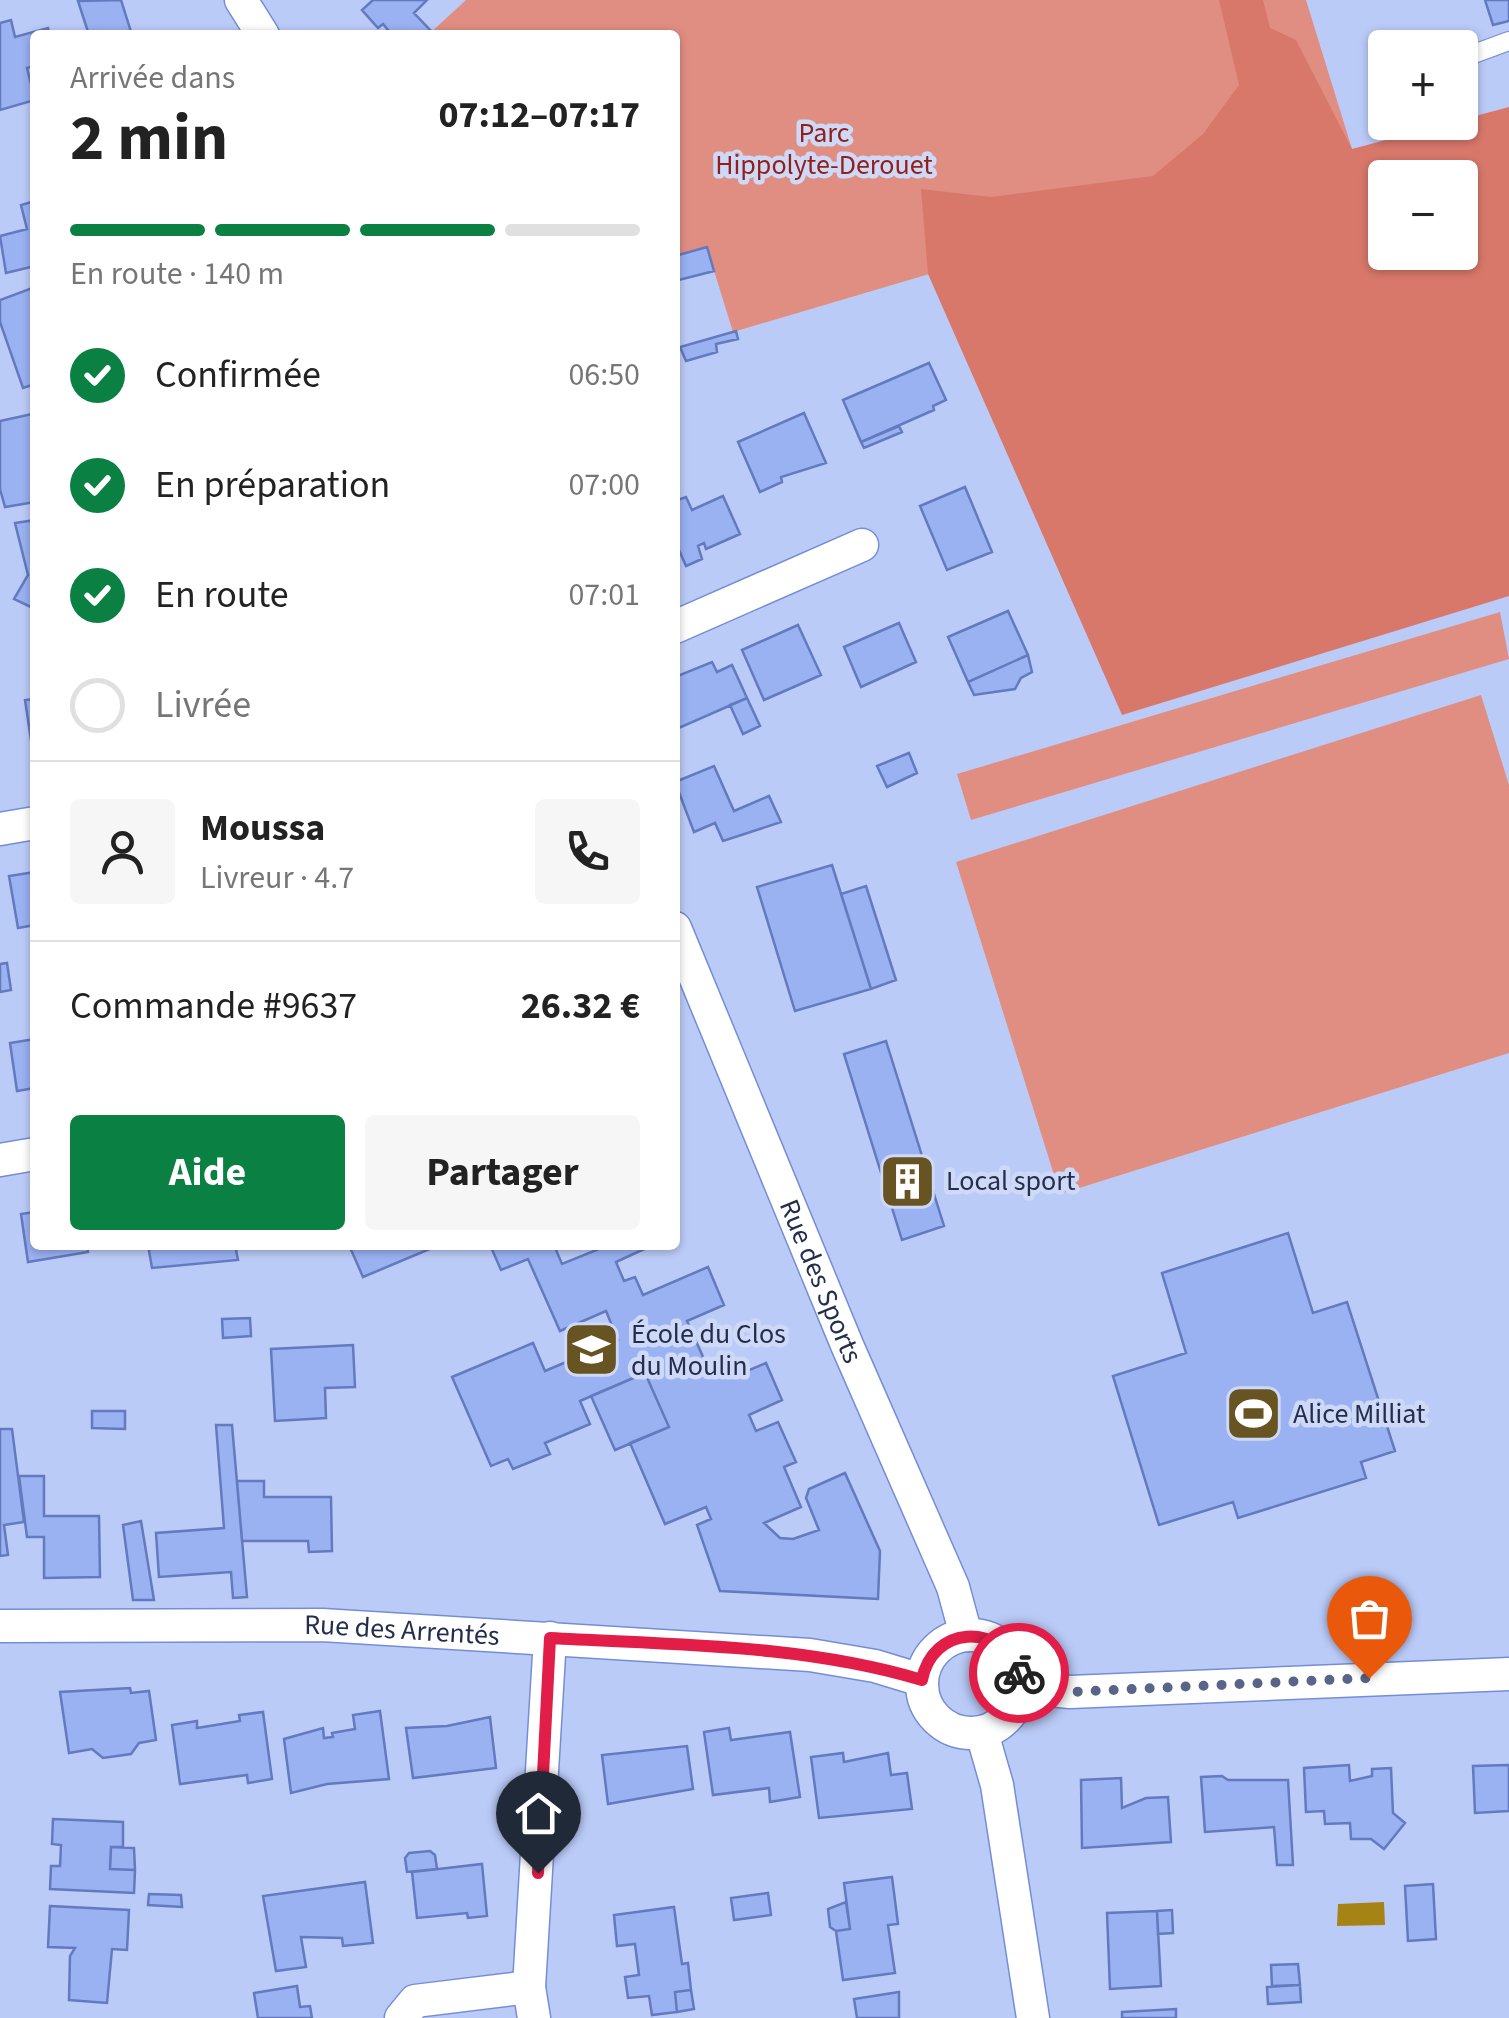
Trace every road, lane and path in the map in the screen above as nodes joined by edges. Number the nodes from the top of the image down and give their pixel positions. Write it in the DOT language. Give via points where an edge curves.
graph roads {
  1 [pos="240,0"];
  2 [pos="260,30"];
  3 [pos="1509,42"];
  4 [pos="1478,52"];
  5 [pos="862,545"];
  6 [pos="680,626"];
  7 [pos="30,824"];
  8 [pos="0,829"];
  9 [pos="680,940"];
  10 [pos="30,1155"];
  11 [pos="0,1160"];
  12 [pos="0,1626"];
  13 [pos="966,1635"];
  14 [pos="550,1638"];
  15 [pos="1509,1674"];
  16 [pos="922,1680"];
  17 [pos="1020,1687"];
  18 [pos="982,1733"];
  19 [pos="532,2002"];
  20 [pos="401,2018"];
  21 [pos="1034,2018"];
  1 -- 2 [label="street"];
  3 -- 4 [label="lane"];
  5 -- 6 [label="street"];
  7 -- 8 [label="street"];
  9 -- 13 [label="street, Rue des Sports" via="953,1587"];
  10 -- 11 [label="street"];
  12 -- 14 [label="street, Rue des Arrentés" via="322,1625"];
  13 -- 16 [label="street" via="935,1650"];
  13 -- 17 [label="street" via="1002,1646 1017,1667"];
  14 -- 16 [label="street, Rue des Arrentés" via="810,1655"];
  14 -- 19 [label="street"];
  15 -- 17 [label="street" via="1070,1692"];
  16 -- 18 [label="street" via="935,1719 958,1732"];
  17 -- 18 [label="street" via="1006,1720"];
  18 -- 21 [label="street" via="997,1785"];
  19 -- 20 [label="street" via="415,2001"];
}
